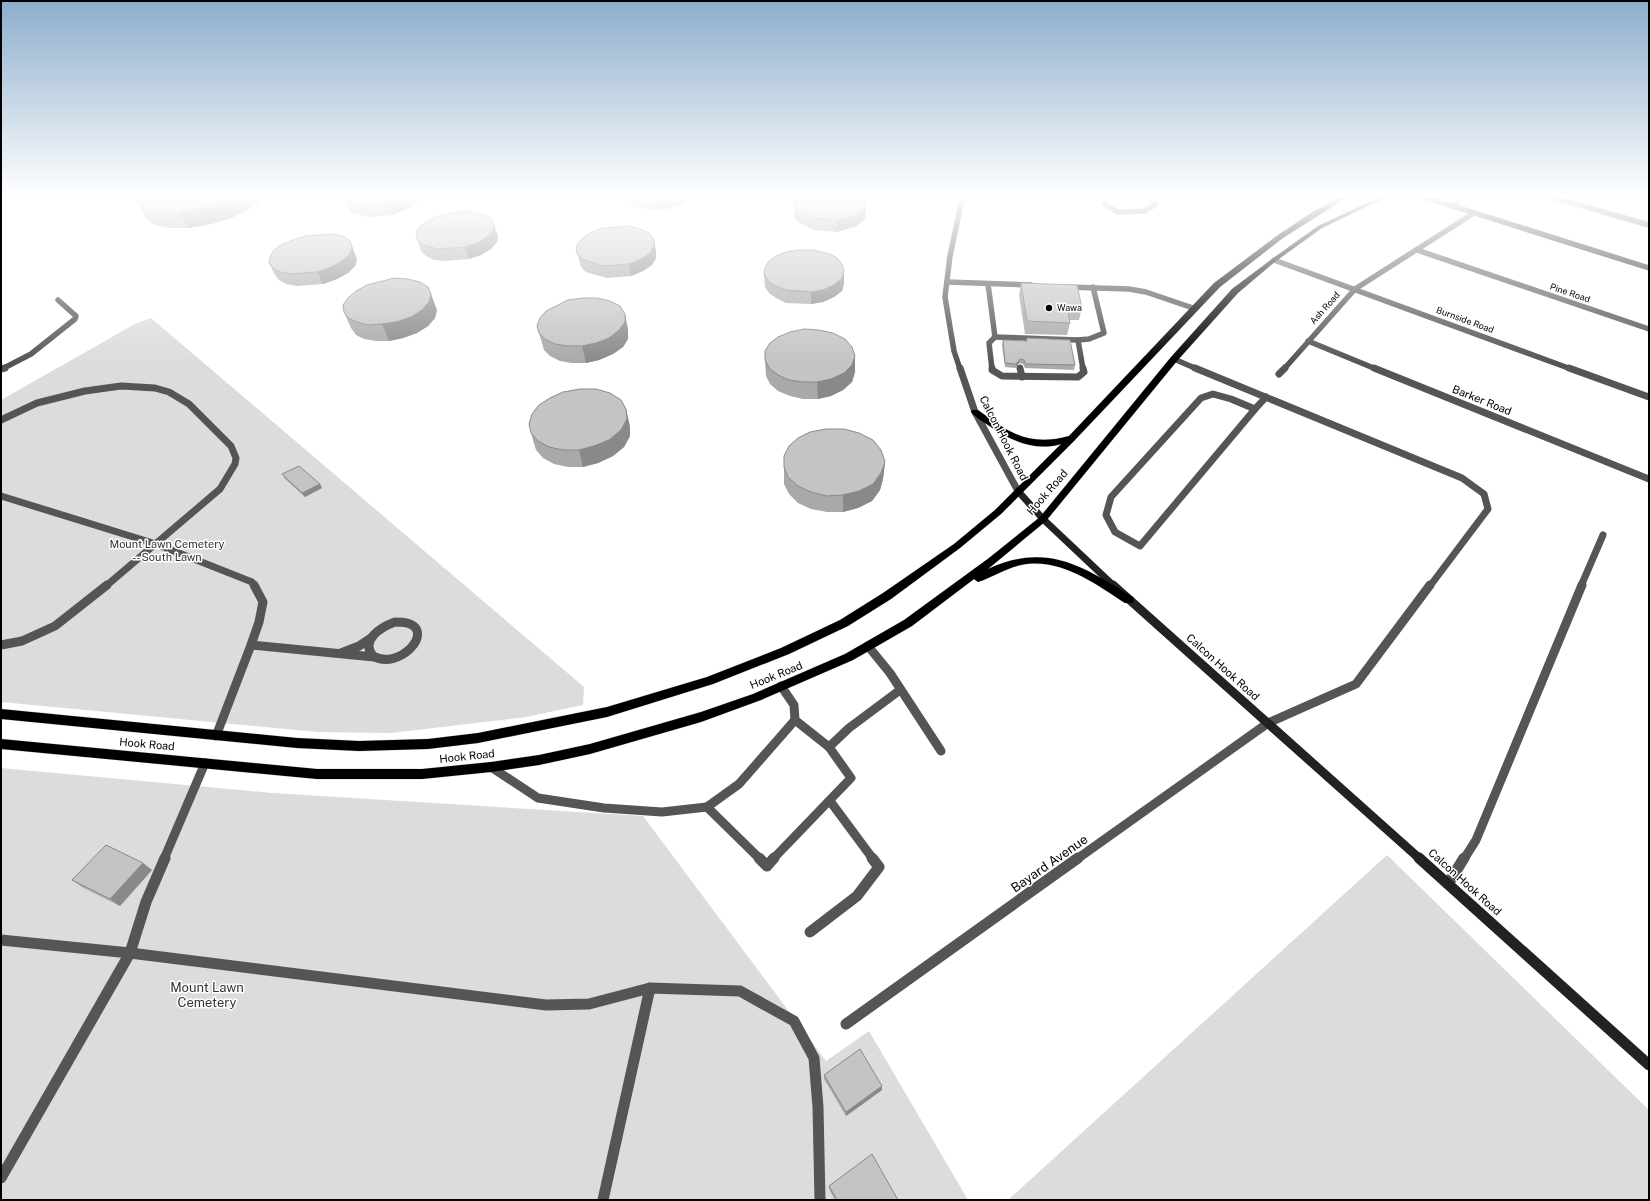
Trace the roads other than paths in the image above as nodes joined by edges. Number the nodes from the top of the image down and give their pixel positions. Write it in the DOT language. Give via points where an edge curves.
graph roads {
  1 [pos="951,251"];
  2 [pos="1261,251"];
  3 [pos="1286,251"];
  4 [pos="1415,251"];
  5 [pos="1420,251"];
  6 [pos="1595,251"];
  7 [pos="1274,260"];
  8 [pos="1649,268"];
  9 [pos="947,282"];
  10 [pos="988,284"];
  11 [pos="1040,286"];
  12 [pos="1063,286"];
  13 [pos="1093,287"];
  14 [pos="1354,289"];
  15 [pos="58,300"];
  16 [pos="1193,308"];
  17 [pos="1649,329"];
  18 [pos="995,337"];
  19 [pos="1017,338"];
  20 [pos="1052,339"];
  21 [pos="1078,340"];
  22 [pos="1308,341"];
  23 [pos="1017,345"];
  24 [pos="1054,346"];
  25 [pos="1174,359"];
  26 [pos="1020,368"];
  27 [pos="1,369"];
  28 [pos="1059,369"];
  29 [pos="1278,374"];
  30 [pos="1022,376"];
  31 [pos="1060,377"];
  32 [pos="1266,397"];
  33 [pos="1649,397"];
  34 [pos="1255,410"];
  35 [pos="975,412"];
  36 [pos="1,420"];
  37 [pos="1071,439"];
  38 [pos="1649,479"];
  39 [pos="1018,491"];
  40 [pos="1,496"];
  41 [pos="1043,519"];
  42 [pos="1603,535"];
  43 [pos="156,544"];
  44 [pos="947,596"];
  45 [pos="1129,600"];
  46 [pos="371,638"];
  47 [pos="1,645"];
  48 [pos="251,645"];
  49 [pos="868,646"];
  50 [pos="340,654"];
  51 [pos="374,657"];
  52 [pos="781,686"];
  53 [pos="900,690"];
  54 [pos="1,714"];
  55 [pos="795,720"];
  56 [pos="1268,723"];
  57 [pos="216,736"];
  58 [pos="1,744"];
  59 [pos="829,747"];
  60 [pos="941,751"];
  61 [pos="204,763"];
  62 [pos="491,767"];
  63 [pos="830,802"];
  64 [pos="707,807"];
  65 [pos="1448,884"];
  66 [pos="810,932"];
  67 [pos="1,940"];
  68 [pos="130,953"];
  69 [pos="650,988"];
  70 [pos="846,1024"];
  71 [pos="1649,1065"];
  72 [pos="1,1178"];
  73 [pos="602,1200"];
  74 [pos="820,1200"];
  1 -- 9 [label="street, Calcon Hook Road"];
  2 -- 16 [label="main road, Hook Road" via="1217,284"];
  3 -- 7 [label="main road, Hook Road"];
  4 -- 14 [label="street, Ash Road"];
  5 -- 17 [label="street, Pine Road"];
  6 -- 8 [label="street"];
  7 -- 14 [label="street, Burnside Road"];
  7 -- 25 [label="main road, Hook Road" via="1235,291"];
  9 -- 10 [label="street"];
  9 -- 35 [label="street, Calcon Hook Road" via="945,297 954,351"];
  10 -- 11 [label="street"];
  10 -- 18 [label="street"];
  12 -- 13 [label="street"];
  13 -- 16 [label="street" via="1141,291"];
  13 -- 21 [label="street" via="1104,333"];
  14 -- 22 [label="street, Ash Road"];
  14 -- 33 [label="street, Burnside Road"];
  15 -- 27 [label="street" via="76,316 75,319 15,364"];
  16 -- 37 [label="main road, Hook Road"];
  18 -- 19 [label="street"];
  18 -- 30 [label="street" via="989,343 992,370 1002,376"];
  19 -- 20 [label="street"];
  19 -- 23 [label="street"];
  20 -- 21 [label="street"];
  20 -- 24 [label="street"];
  21 -- 31 [label="street" via="1084,372 1078,377"];
  22 -- 29 [label="street, Ash Road"];
  22 -- 38 [label="street, Barker Road"];
  25 -- 32 [label="street"];
  25 -- 41 [label="main road, Hook Road"];
  26 -- 30 [label="street"];
  28 -- 31 [label="street"];
  30 -- 31 [label="street"];
  32 -- 34 [label="street"];
  32 -- 56 [label="street, Bayard Avenue" via="1462,478 1484,494 1488,509 1356,684"];
  34 -- 34 [label="street" via="1140,546 1115,532 1106,515 1111,497 1201,398 1213,394"];
  35 -- 37 [label="main road" via="1000,431 1023,441 1045,444"];
  35 -- 39 [label="street, Calcon Hook Road"];
  36 -- 43 [label="street" via="35,403 81,391 127,386 168,392 189,404 233,447 236,458 231,473 220,489"];
  37 -- 39 [label="main road, Hook Road"];
  39 -- 41 [label="street, Calcon Hook Road"];
  39 -- 57 [label="main road, Hook Road" via="958,546 844,623 785,651 709,681 607,712 534,728 428,744 297,744"];
  40 -- 43 [label="street"];
  41 -- 44 [label="main road, Hook Road"];
  41 -- 45 [label="street, Calcon Hook Road"];
  42 -- 65 [label="street" via="1476,840"];
  43 -- 47 [label="street" via="55,626 22,641"];
  43 -- 48 [label="street" via="252,582 263,602"];
  44 -- 45 [label="main road" via="990,572 1033,560 1053,561 1074,567"];
  44 -- 49 [label="main road, Hook Road"];
  45 -- 56 [label="street, Calcon Hook Road"];
  46 -- 50 [label="street"];
  46 -- 51 [label="street" via="368,648"];
  46 -- 51 [label="street" via="379,629 395,622 410,624 418,632 416,644 404,655 388,660"];
  48 -- 50 [label="street"];
  48 -- 57 [label="street"];
  49 -- 52 [label="main road, Hook Road" via="806,677"];
  49 -- 53 [label="street"];
  50 -- 51 [label="street"];
  52 -- 55 [label="street" via="794,706"];
  52 -- 62 [label="main road, Hook Road" via="743,702 590,750"];
  53 -- 59 [label="street" via="849,728"];
  53 -- 60 [label="street"];
  54 -- 57 [label="main road, Hook Road"];
  55 -- 59 [label="street"];
  55 -- 64 [label="street" via="739,784"];
  56 -- 65 [label="street, Calcon Hook Road"];
  56 -- 70 [label="street, Bayard Avenue"];
  58 -- 61 [label="main road, Hook Road"];
  59 -- 63 [label="street" via="851,778"];
  61 -- 62 [label="main road, Hook Road" via="317,774 377,775 422,774"];
  61 -- 68 [label="street" via="146,902"];
  62 -- 64 [label="street" via="538,798 604,808 662,812"];
  63 -- 64 [label="street" via="767,866"];
  63 -- 66 [label="street" via="879,867 857,896"];
  65 -- 71 [label="street, Calcon Hook Road"];
  67 -- 68 [label="street"];
  68 -- 69 [label="street" via="546,1005 588,1004"];
  68 -- 72 [label="street"];
  69 -- 73 [label="street"];
  69 -- 74 [label="street" via="740,991 794,1021 814,1058"];
}
